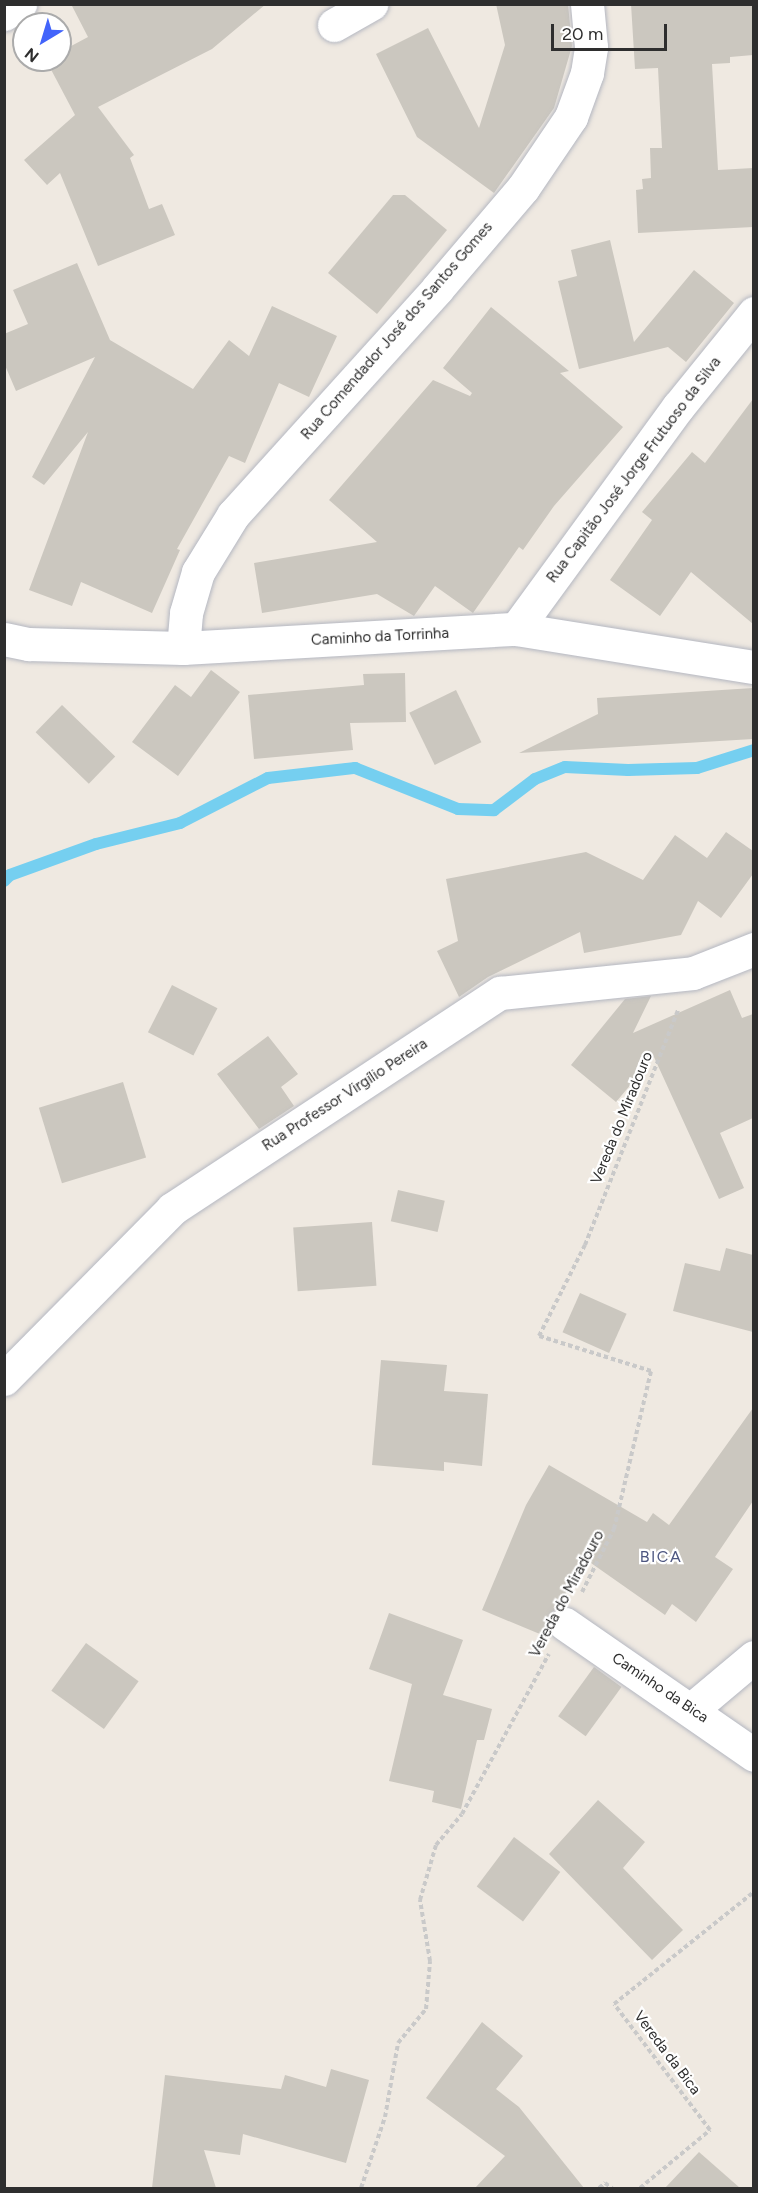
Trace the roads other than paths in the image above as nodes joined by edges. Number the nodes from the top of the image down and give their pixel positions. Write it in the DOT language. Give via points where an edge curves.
graph roads {
  1 [pos="20,4"];
  2 [pos="371,4"];
  3 [pos="587,4"];
  4 [pos="4,14"];
  5 [pos="334,25"];
  6 [pos="753,313"];
  7 [pos="516,629"];
  8 [pos="4,639"];
  9 [pos="183,648"];
  10 [pos="753,667"];
  11 [pos="753,949"];
  12 [pos="4,1379"];
  13 [pos="565,1624"];
  14 [pos="753,1657"];
  15 [pos="692,1708"];
  16 [pos="753,1755"];
  1 -- 4 [label="street"];
  2 -- 5 [label="street"];
  3 -- 9 [label="street, Rua Comendador José dos Santos Gomes" via="591,47 587,73 571,117 523,188 445,280 233,515 198,572 186,613"];
  6 -- 7 [label="street, Rua Capitão José Jorge Frutuoso da Silva" via="678,407"];
  7 -- 9 [label="street, Caminho da Torrinha"];
  7 -- 10 [label="street, Caminho da Torrinha"];
  8 -- 9 [label="street, Caminho da Torrinha" via="28,644"];
  11 -- 12 [label="street, Rua Professor Virgílio Pereira" via="693,973 500,993 172,1209"];
  13 -- 15 [label="street, Caminho da Bica"];
  14 -- 15 [label="street"];
  15 -- 16 [label="street, Caminho da Bica"];
}
